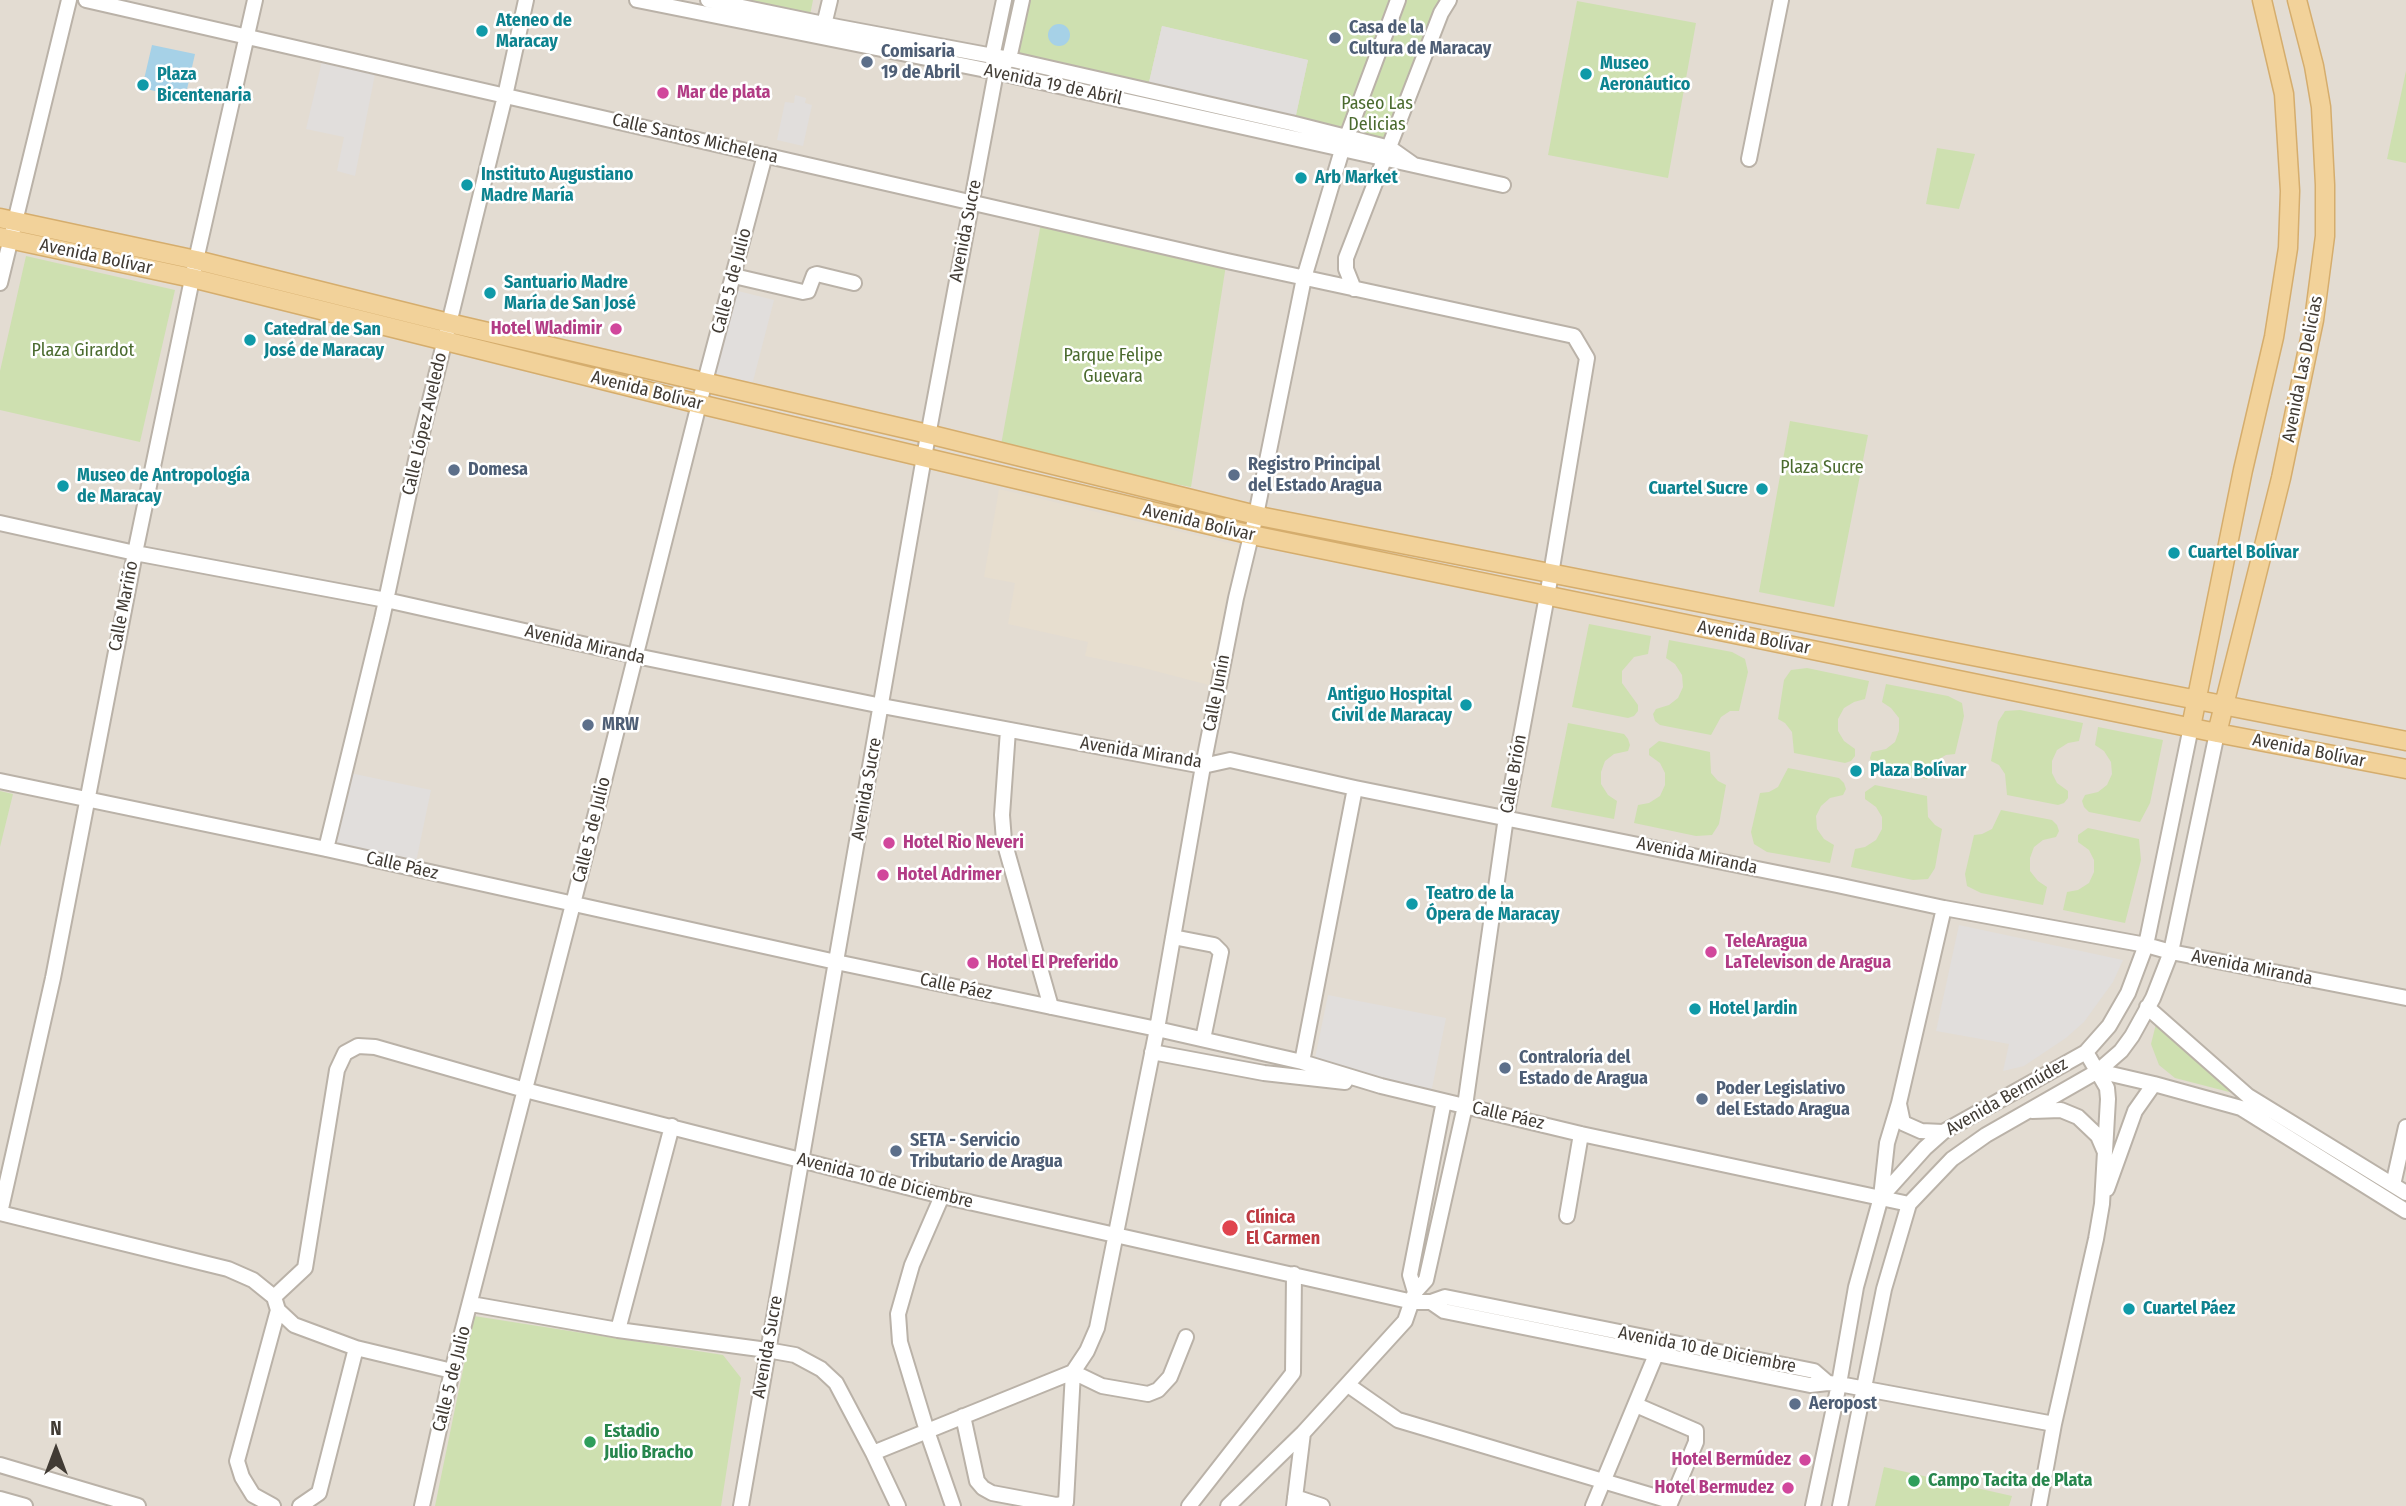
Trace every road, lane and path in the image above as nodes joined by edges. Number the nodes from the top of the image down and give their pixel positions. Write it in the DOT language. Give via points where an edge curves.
graph roads {
  1 [pos="69,0"];
  2 [pos="86,0"];
  3 [pos="255,0"];
  4 [pos="526,0"];
  5 [pos="637,0"];
  6 [pos="708,0"];
  7 [pos="830,0"];
  8 [pos="1004,0"];
  9 [pos="1022,0"];
  10 [pos="1398,0"];
  11 [pos="1449,0"];
  12 [pos="1781,0"];
  13 [pos="2262,0"];
  14 [pos="2297,0"];
  15 [pos="824,24"];
  16 [pos="246,36"];
  17 [pos="992,57"];
  18 [pos="1009,60"];
  19 [pos="996,72"];
  20 [pos="506,96"];
  21 [pos="1345,143"];
  22 [pos="1387,154"];
  23 [pos="765,155"];
  24 [pos="1749,159"];
  25 [pos="1503,185"];
  26 [pos="971,202"];
  27 [pos="8,219"];
  28 [pos="6,238"];
  29 [pos="194,269"];
  30 [pos="734,276"];
  31 [pos="1304,278"];
  32 [pos="0,283"];
  33 [pos="854,283"];
  34 [pos="1354,289"];
  35 [pos="447,332"];
  36 [pos="705,382"];
  37 [pos="699,404"];
  38 [pos="928,434"];
  39 [pos="924,457"];
  40 [pos="1256,515"];
  41 [pos="0,523"];
  42 [pos="1252,536"];
  43 [pos="135,554"];
  44 [pos="1551,575"];
  45 [pos="1546,596"];
  46 [pos="386,600"];
  47 [pos="636,656"];
  48 [pos="2197,699"];
  49 [pos="2224,705"];
  50 [pos="882,706"];
  51 [pos="2191,727"];
  52 [pos="1008,730"];
  53 [pos="2217,733"];
  54 [pos="2406,741"];
  55 [pos="1203,766"];
  56 [pos="2406,769"];
  57 [pos="0,781"];
  58 [pos="1355,788"];
  59 [pos="87,799"];
  60 [pos="1506,817"];
  61 [pos="326,849"];
  62 [pos="573,904"];
  63 [pos="1944,908"];
  64 [pos="1173,937"];
  65 [pos="2146,945"];
  66 [pos="2171,952"];
  67 [pos="836,962"];
  68 [pos="2406,998"];
  69 [pos="1051,1007"];
  70 [pos="2147,1007"];
  71 [pos="1157,1029"];
  72 [pos="1203,1040"];
  73 [pos="1152,1052"];
  74 [pos="2086,1052"];
  75 [pos="1302,1062"];
  76 [pos="2098,1071"];
  77 [pos="2154,1084"];
  78 [pos="1381,1086"];
  79 [pos="525,1090"];
  80 [pos="1444,1101"];
  81 [pos="2244,1102"];
  82 [pos="1899,1103"];
  83 [pos="1465,1106"];
  84 [pos="2027,1112"];
  85 [pos="672,1126"];
  86 [pos="2406,1128"];
  87 [pos="1943,1132"];
  88 [pos="1581,1134"];
  89 [pos="2104,1150"];
  90 [pos="802,1162"];
  91 [pos="2400,1189"];
  92 [pos="942,1196"];
  93 [pos="1881,1197"];
  94 [pos="1424,1198"];
  95 [pos="1443,1203"];
  96 [pos="1909,1204"];
  97 [pos="2102,1204"];
  98 [pos="2406,1211"];
  99 [pos="0,1213"];
  100 [pos="1567,1216"];
  101 [pos="1114,1234"];
  102 [pos="1294,1274"];
  103 [pos="1414,1297"];
  104 [pos="276,1303"];
  105 [pos="471,1304"];
  106 [pos="618,1330"];
  107 [pos="1186,1338"];
  108 [pos="1659,1347"];
  109 [pos="356,1348"];
  110 [pos="767,1350"];
  111 [pos="452,1371"];
  112 [pos="1073,1372"];
  113 [pos="1833,1383"];
  114 [pos="1348,1385"];
  115 [pos="1865,1389"];
  116 [pos="1636,1405"];
  117 [pos="963,1416"];
  118 [pos="2054,1424"];
  119 [pos="927,1431"];
  120 [pos="1303,1433"];
  121 [pos="873,1453"];
  122 [pos="0,1465"];
  123 [pos="1603,1481"];
  124 [pos="0,1499"];
  125 [pos="1295,1502"];
  126 [pos="1669,1504"];
  127 [pos="25,1506"];
  128 [pos="138,1506"];
  129 [pos="273,1506"];
  130 [pos="300,1506"];
  131 [pos="422,1506"];
  132 [pos="741,1506"];
  133 [pos="898,1506"];
  134 [pos="953,1506"];
  135 [pos="1189,1506"];
  136 [pos="1228,1506"];
  137 [pos="1322,1506"];
  138 [pos="1593,1506"];
  139 [pos="1813,1506"];
  140 [pos="1840,1506"];
  141 [pos="2039,1506"];
  1 -- 27 [label="street"];
  2 -- 16 [label="street, Calle Santos Michelena"];
  3 -- 16 [label="street, Calle Mariño"];
  4 -- 20 [label="street, Calle López Aveledo"];
  5 -- 19 [label="street, Avenida 19 de Abril"];
  6 -- 15 [label="street, Avenida 19 de Abril"];
  7 -- 15 [label="street"];
  8 -- 17 [label="street, Avenida Sucre"];
  9 -- 18 [label="street"];
  10 -- 21 [label="street"];
  11 -- 22 [label="street"];
  12 -- 24 [label="street"];
  13 -- 48 [label="main road, Avenida Las Delicias" via="2284,94 2288,248 2274,337"];
  14 -- 49 [label="main road, Avenida Las Delicias" via="2321,107 2325,236 2315,320 2281,478"];
  15 -- 17 [label="street, Avenida 19 de Abril"];
  16 -- 20 [label="street, Calle Santos Michelena"];
  16 -- 29 [label="street, Calle Mariño"];
  17 -- 18 [label="street, Avenida 19 de Abril"];
  17 -- 19 [label="street, Avenida Sucre"];
  18 -- 19 [label="street"];
  18 -- 21 [label="street, Avenida 19 de Abril"];
  19 -- 21 [label="street, Avenida 19 de Abril"];
  19 -- 26 [label="street, Avenida Sucre"];
  20 -- 23 [label="street, Calle Santos Michelena"];
  20 -- 35 [label="street, Calle López Aveledo"];
  21 -- 22 [label="street, Avenida 19 de Abril"];
  21 -- 31 [label="street"];
  22 -- 25 [label="street, Avenida 19 de Abril" via="1414,165"];
  22 -- 34 [label="street" via="1346,258"];
  23 -- 26 [label="street, Calle Santos Michelena"];
  23 -- 30 [label="street, Calle 5 de Julio"];
  26 -- 31 [label="street, Calle Santos Michelena"];
  26 -- 38 [label="street, Avenida Sucre"];
  27 -- 28 [label="street"];
  27 -- 29 [label="main road, Avenida Bolívar"];
  28 -- 29 [label="main road, Avenida Bolívar"];
  28 -- 32 [label="street"];
  29 -- 35 [label="main road, Avenida Bolívar"];
  29 -- 43 [label="street, Calle Mariño"];
  30 -- 33 [label="street" via="803,292 817,274"];
  30 -- 36 [label="street, Calle 5 de Julio"];
  31 -- 34 [label="street, Calle Brión"];
  31 -- 40 [label="street, Calle Junín"];
  34 -- 44 [label="street, Calle Brión" via="1574,336 1587,358"];
  35 -- 36 [label="main road, Avenida Bolívar"];
  35 -- 37 [label="main road, Avenida Bolívar"];
  35 -- 46 [label="street, Calle López Aveledo"];
  36 -- 37 [label="street, Calle 5 de Julio"];
  36 -- 38 [label="main road, Avenida Bolívar"];
  37 -- 39 [label="main road, Avenida Bolívar"];
  37 -- 47 [label="street, Calle 5 de Julio"];
  38 -- 39 [label="street, Avenida Sucre"];
  38 -- 40 [label="main road, Avenida Bolívar"];
  39 -- 42 [label="main road, Avenida Bolívar"];
  39 -- 50 [label="street, Avenida Sucre"];
  40 -- 42 [label="street, Calle Junín"];
  40 -- 44 [label="main road, Avenida Bolívar"];
  41 -- 43 [label="street, Avenida Miranda"];
  42 -- 45 [label="main road, Avenida Bolívar"];
  42 -- 55 [label="street, Calle Junín"];
  43 -- 46 [label="street, Avenida Miranda"];
  43 -- 59 [label="street, Calle Mariño"];
  44 -- 45 [label="street, Calle Brión"];
  44 -- 48 [label="main road, Avenida Bolívar"];
  45 -- 51 [label="main road, Avenida Bolívar"];
  45 -- 60 [label="street, Calle Brión"];
  46 -- 47 [label="street, Avenida Miranda"];
  46 -- 61 [label="street, Calle López Aveledo"];
  47 -- 50 [label="street, Avenida Miranda"];
  47 -- 62 [label="street, Calle 5 de Julio"];
  48 -- 49 [label="main road, Avenida Bolívar"];
  48 -- 51 [label="main road, Avenida Las Delicias"];
  49 -- 53 [label="main road, Avenida Las Delicias"];
  49 -- 54 [label="main road, Avenida Bolívar"];
  50 -- 52 [label="street, Avenida Miranda"];
  50 -- 67 [label="street, Avenida Sucre"];
  51 -- 53 [label="main road, Avenida Bolívar"];
  51 -- 65 [label="street, Avenida Bermúdez"];
  52 -- 55 [label="street, Avenida Miranda"];
  52 -- 69 [label="street" via="1004,841"];
  53 -- 56 [label="main road, Avenida Bolívar"];
  53 -- 66 [label="street, Avenida Bermúdez"];
  55 -- 58 [label="street, Avenida Miranda" via="1230,760"];
  55 -- 64 [label="street, Calle Junín"];
  57 -- 59 [label="street, Calle Páez"];
  58 -- 60 [label="street, Avenida Miranda"];
  58 -- 75 [label="street"];
  59 -- 61 [label="street, Calle Páez"];
  59 -- 99 [label="street, Calle Mariño"];
  60 -- 63 [label="street, Avenida Miranda"];
  60 -- 83 [label="street, Calle Brión"];
  61 -- 62 [label="street, Calle Páez"];
  62 -- 67 [label="street, Calle Páez"];
  62 -- 79 [label="street, Calle 5 de Julio"];
  63 -- 65 [label="street, Avenida Miranda"];
  63 -- 82 [label="street"];
  64 -- 71 [label="street, Calle Junín"];
  64 -- 72 [label="street" via="1214,945 1221,952"];
  65 -- 66 [label="street, Avenida Miranda"];
  65 -- 74 [label="street, Avenida Bermúdez" via="2128,993 2109,1026"];
  66 -- 68 [label="street, Avenida Miranda"];
  66 -- 70 [label="street, Avenida Bermúdez"];
  67 -- 69 [label="street, Calle Páez"];
  67 -- 90 [label="street, Avenida Sucre"];
  69 -- 71 [label="street, Calle Páez"];
  70 -- 76 [label="street, Avenida Bermúdez" via="2121,1051"];
  70 -- 81 [label="street"];
  71 -- 72 [label="street, Calle Páez"];
  71 -- 73 [label="street, Calle Junín"];
  72 -- 75 [label="street, Calle Páez"];
  73 -- 78 [label="street" via="1264,1073"];
  73 -- 101 [label="street, Calle Junín"];
  74 -- 76 [label="street"];
  74 -- 87 [label="street, Avenida Bermúdez"];
  75 -- 78 [label="street, Calle Páez"];
  76 -- 77 [label="street"];
  76 -- 84 [label="street, Avenida Bermúdez"];
  76 -- 89 [label="street" via="2108,1099"];
  77 -- 81 [label="street"];
  77 -- 97 [label="street" via="2135,1111"];
  78 -- 80 [label="street, Calle Páez"];
  79 -- 85 [label="street, Avenida 10 de Diciembre"];
  79 -- 104 [label="street, Avenida 10 de Diciembre" via="374,1047 358,1046 345,1053 337,1070 305,1268"];
  79 -- 105 [label="street, Calle 5 de Julio"];
  80 -- 83 [label="street, Calle Páez"];
  80 -- 94 [label="street"];
  81 -- 91 [label="street"];
  81 -- 98 [label="street"];
  82 -- 87 [label="street" via="1903,1123 1921,1131"];
  82 -- 93 [label="street" via="1887,1143"];
  83 -- 88 [label="street, Calle Páez"];
  83 -- 95 [label="street, Calle Brión"];
  84 -- 89 [label="street" via="2061,1110 2078,1117 2098,1136"];
  84 -- 96 [label="street, Avenida Bermúdez" via="1952,1159"];
  85 -- 90 [label="street, Avenida 10 de Diciembre"];
  85 -- 106 [label="street"];
  86 -- 91 [label="street"];
  87 -- 93 [label="street, Avenida Bermúdez"];
  88 -- 93 [label="street, Calle Páez"];
  88 -- 100 [label="street"];
  89 -- 97 [label="street"];
  90 -- 92 [label="street, Avenida 10 de Diciembre"];
  90 -- 110 [label="street, Avenida Sucre"];
  92 -- 101 [label="street, Avenida 10 de Diciembre"];
  92 -- 119 [label="street" via="912,1265 898,1314 900,1342"];
  93 -- 96 [label="street, Calle Páez"];
  93 -- 113 [label="street, Avenida Bermúdez"];
  94 -- 95 [label="street"];
  94 -- 103 [label="street" via="1410,1275"];
  95 -- 103 [label="street, Calle Brión" via="1426,1280"];
  96 -- 115 [label="street, Avenida Bermúdez" via="1884,1289"];
  97 -- 118 [label="street"];
  99 -- 104 [label="street" via="228,1269 253,1280"];
  101 -- 102 [label="street, Avenida 10 de Diciembre"];
  101 -- 112 [label="street, Calle Junín" via="1097,1328"];
  102 -- 103 [label="street, Avenida 10 de Diciembre"];
  102 -- 135 [label="street" via="1293,1373"];
  103 -- 108 [label="street, Avenida 10 de Diciembre" via="1431,1302 1446,1297"];
  103 -- 114 [label="street, Calle Brión" via="1405,1321"];
  104 -- 109 [label="street" via="294,1325"];
  104 -- 129 [label="street" via="237,1461 253,1496"];
  105 -- 106 [label="street"];
  105 -- 111 [label="street, Calle 5 de Julio"];
  106 -- 110 [label="street"];
  107 -- 112 [label="street" via="1170,1377 1148,1394 1102,1386"];
  108 -- 113 [label="street, Avenida 10 de Diciembre" via="1814,1371"];
  108 -- 116 [label="street"];
  109 -- 111 [label="street"];
  109 -- 130 [label="street" via="318,1493"];
  110 -- 121 [label="street" via="795,1356 836,1383"];
  110 -- 132 [label="street, Avenida Sucre"];
  111 -- 131 [label="street, Calle 5 de Julio"];
  112 -- 117 [label="street"];
  112 -- 117 [label="street" via="1066,1502 1056,1505 983,1488 977,1481"];
  113 -- 115 [label="street, Avenida 10 de Diciembre"];
  113 -- 139 [label="street, Avenida Bermúdez"];
  114 -- 120 [label="street, Calle Brión"];
  114 -- 123 [label="street" via="1398,1420"];
  115 -- 118 [label="street, Avenida 10 de Diciembre"];
  115 -- 140 [label="street, Avenida Bermúdez"];
  116 -- 123 [label="street"];
  116 -- 126 [label="street" via="1696,1431 1696,1442"];
  117 -- 119 [label="street"];
  118 -- 141 [label="street"];
  119 -- 121 [label="street"];
  119 -- 134 [label="street"];
  120 -- 125 [label="street"];
  120 -- 136 [label="street, Calle Brión"];
  121 -- 133 [label="street"];
  122 -- 128 [label="street"];
  123 -- 126 [label="street"];
  123 -- 138 [label="street"];
  124 -- 127 [label="street"];
  125 -- 137 [label="street"];
}
